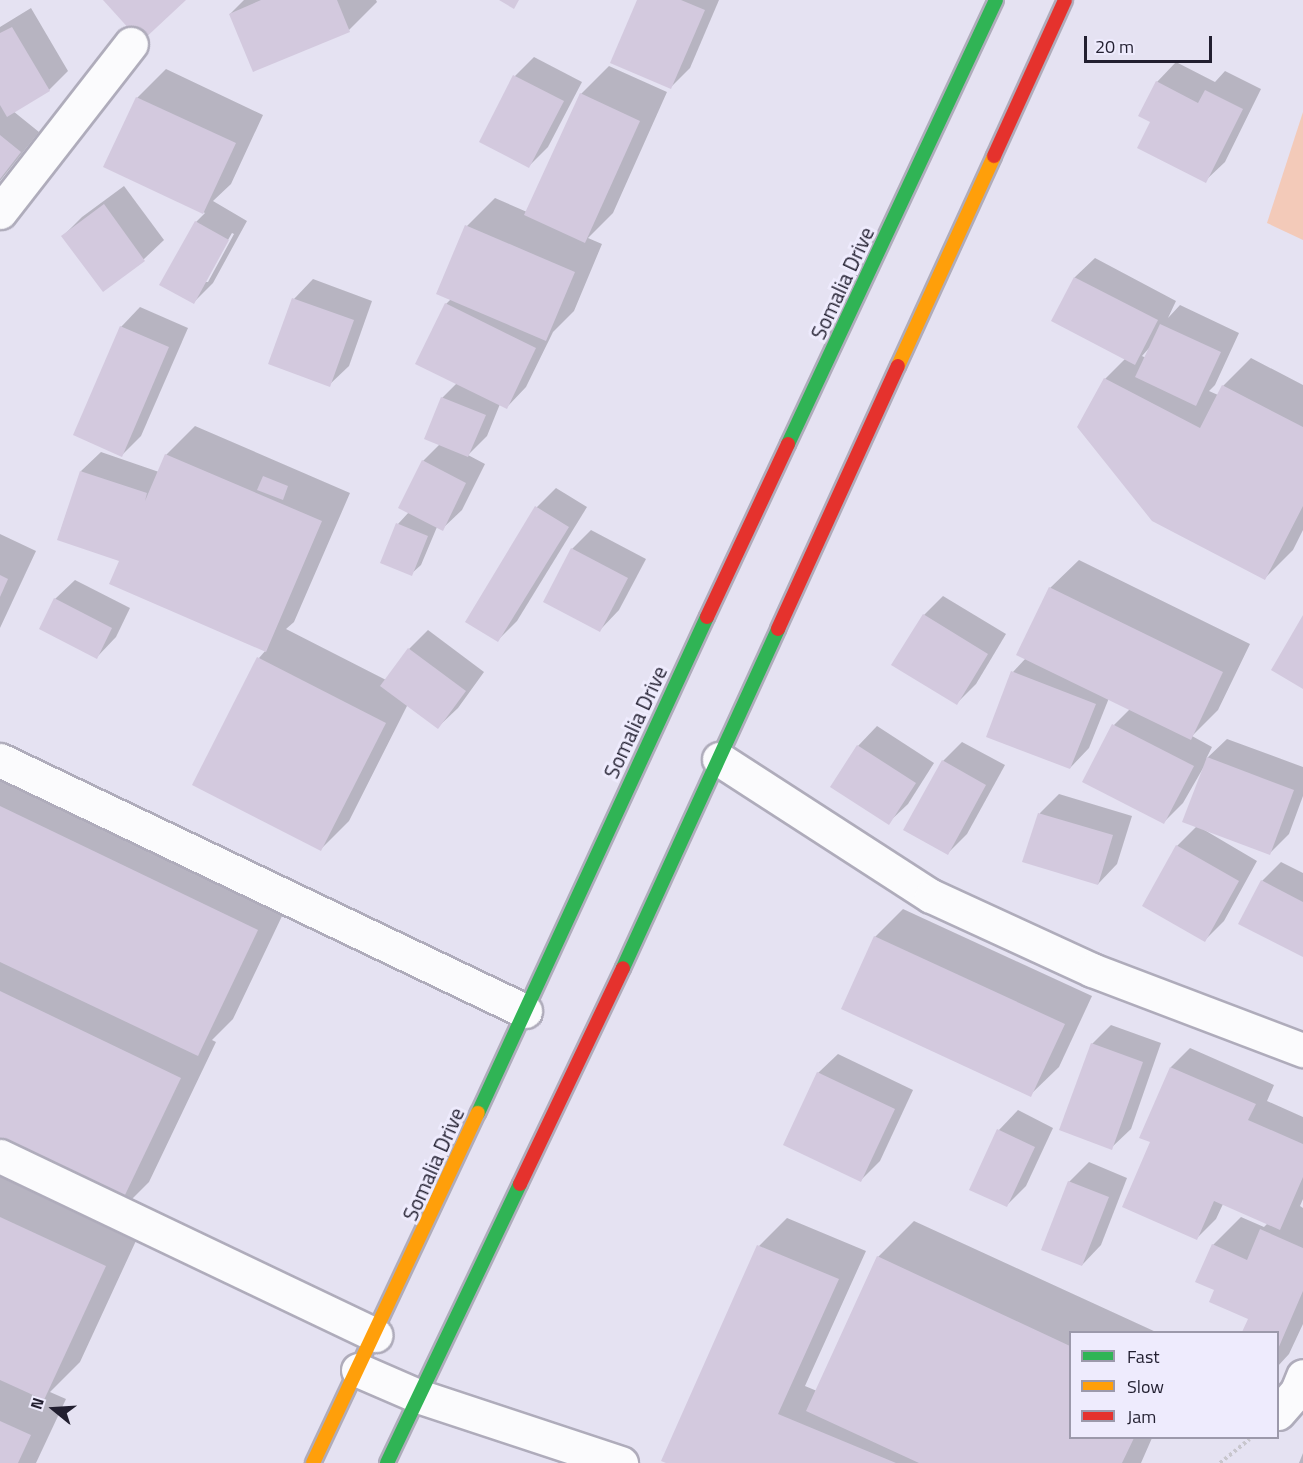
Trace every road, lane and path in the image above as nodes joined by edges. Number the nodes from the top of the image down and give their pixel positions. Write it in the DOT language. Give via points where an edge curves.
graph roads {
  1 [pos="996,0"];
  2 [pos="1065,0"];
  3 [pos="131,44"];
  4 [pos="0,212"];
  5 [pos="719,759"];
  6 [pos="0,760"];
  7 [pos="525,1011"];
  8 [pos="1303,1050"];
  9 [pos="0,1156"];
  10 [pos="375,1335"];
  11 [pos="358,1370"];
  12 [pos="1303,1376"];
  13 [pos="418,1396"];
  14 [pos="1279,1412"];
  15 [pos="1250,1439"];
  16 [pos="313,1463"];
  17 [pos="387,1463"];
  18 [pos="621,1463"];
  19 [pos="1220,1463"];
  1 -- 7 [label="main road, Somalia Drive"];
  2 -- 5 [label="main road"];
  3 -- 4 [label="street"];
  5 -- 8 [label="street" via="931,896 1092,970"];
  5 -- 13 [label="main road" via="574,1075"];
  6 -- 7 [label="street"];
  7 -- 10 [label="main road, Somalia Drive"];
  9 -- 10 [label="street"];
  10 -- 11 [label="main road, Somalia Drive"];
  11 -- 13 [label="street"];
  11 -- 16 [label="main road, Somalia Drive"];
  12 -- 14 [label="street"];
  13 -- 17 [label="main road"];
  13 -- 18 [label="street"];
  15 -- 19 [label="path"];
}
